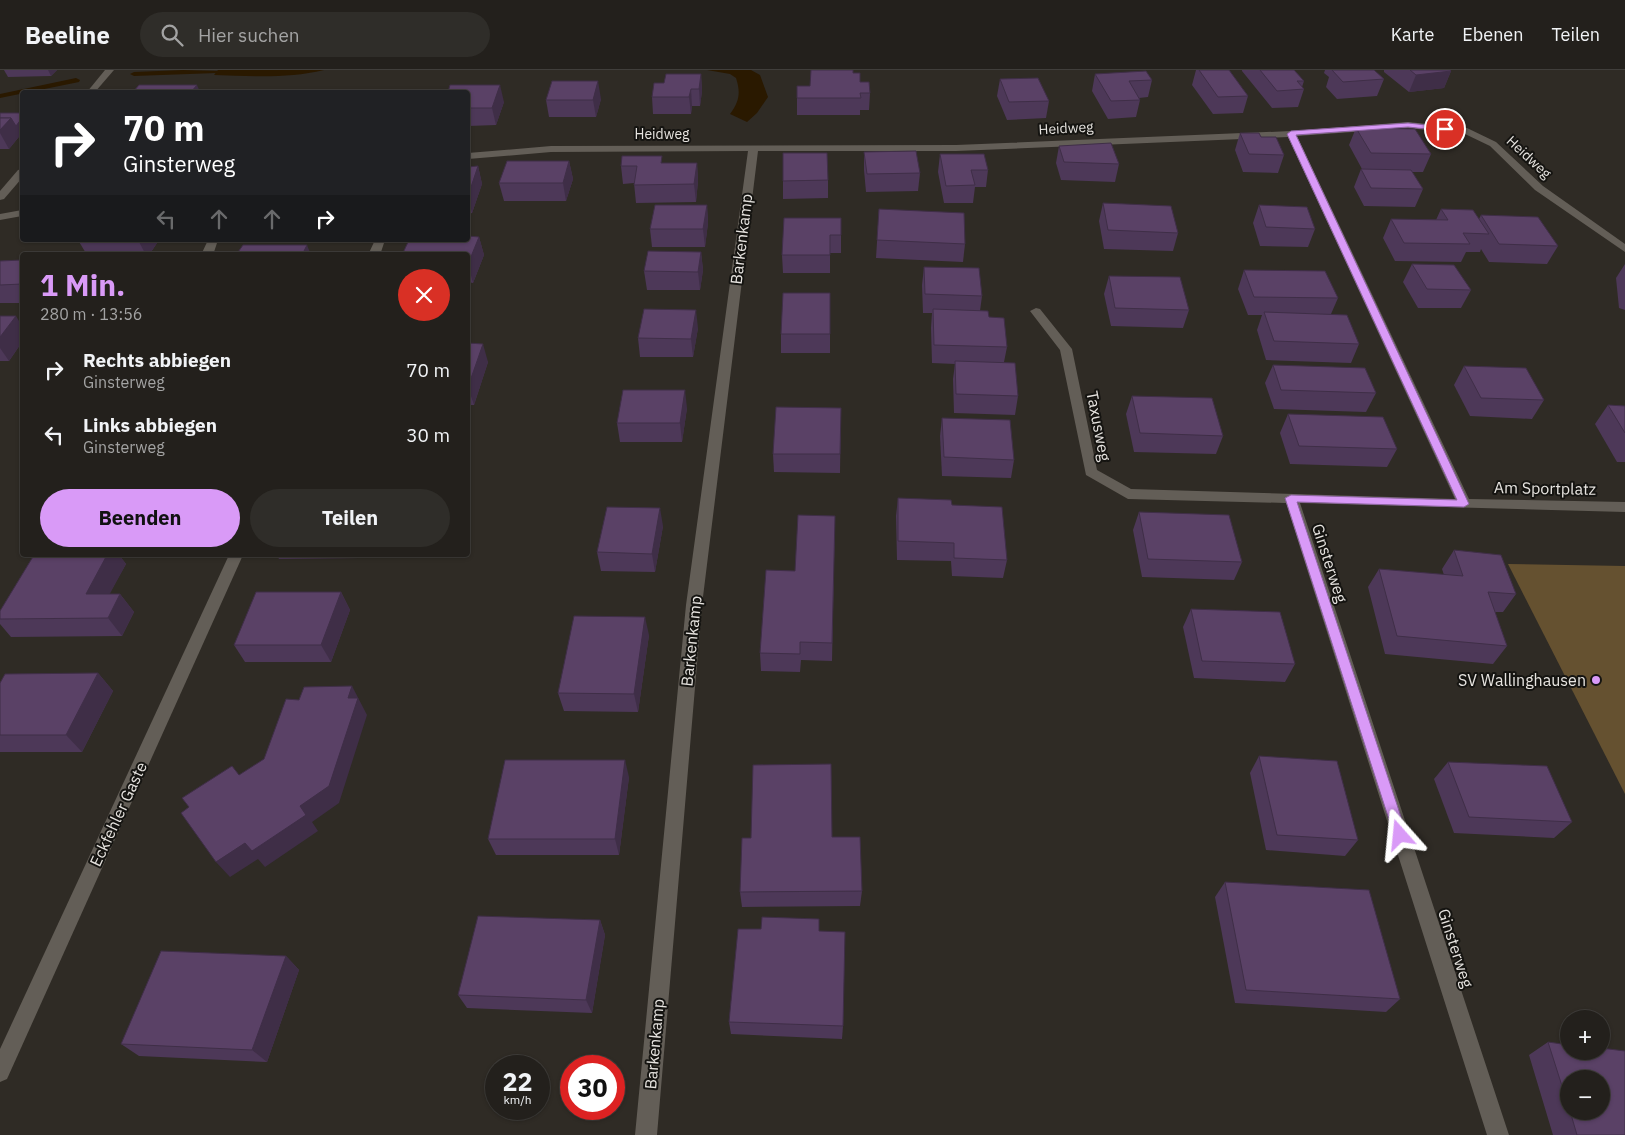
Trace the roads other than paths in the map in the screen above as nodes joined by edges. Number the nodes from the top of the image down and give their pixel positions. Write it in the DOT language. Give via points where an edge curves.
graph roads {
  1 [pos="110,70"];
  2 [pos="93,90"];
  3 [pos="1291,134"];
  4 [pos="753,149"];
  5 [pos="470,156"];
  6 [pos="19,176"];
  7 [pos="0,180"];
  8 [pos="0,197"];
  9 [pos="20,213"];
  10 [pos="0,217"];
  11 [pos="1625,249"];
  12 [pos="1036,311"];
  13 [pos="1291,498"];
  14 [pos="1464,504"];
  15 [pos="1625,507"];
  16 [pos="235,557"];
  17 [pos="0,1072"];
  18 [pos="646,1135"];
  19 [pos="1498,1135"];
  1 -- 2 [label="street"];
  3 -- 4 [label="street, Heidweg" via="956,148"];
  3 -- 11 [label="street, Heidweg" via="1408,125 1468,132 1493,144 1539,188"];
  3 -- 14 [label="street"];
  4 -- 5 [label="street, Heidweg" via="551,149"];
  4 -- 18 [label="street, Barkenkamp" via="694,605"];
  6 -- 7 [label="street"];
  6 -- 8 [label="street"];
  9 -- 10 [label="street"];
  12 -- 13 [label="street, Taxusweg" via="1066,349 1091,472 1128,494"];
  13 -- 14 [label="street, Ginsterweg"];
  13 -- 19 [label="street, Ginsterweg"];
  14 -- 15 [label="street, Am Sportplatz"];
  16 -- 17 [label="street, Eckfehler Gaste"];
}
